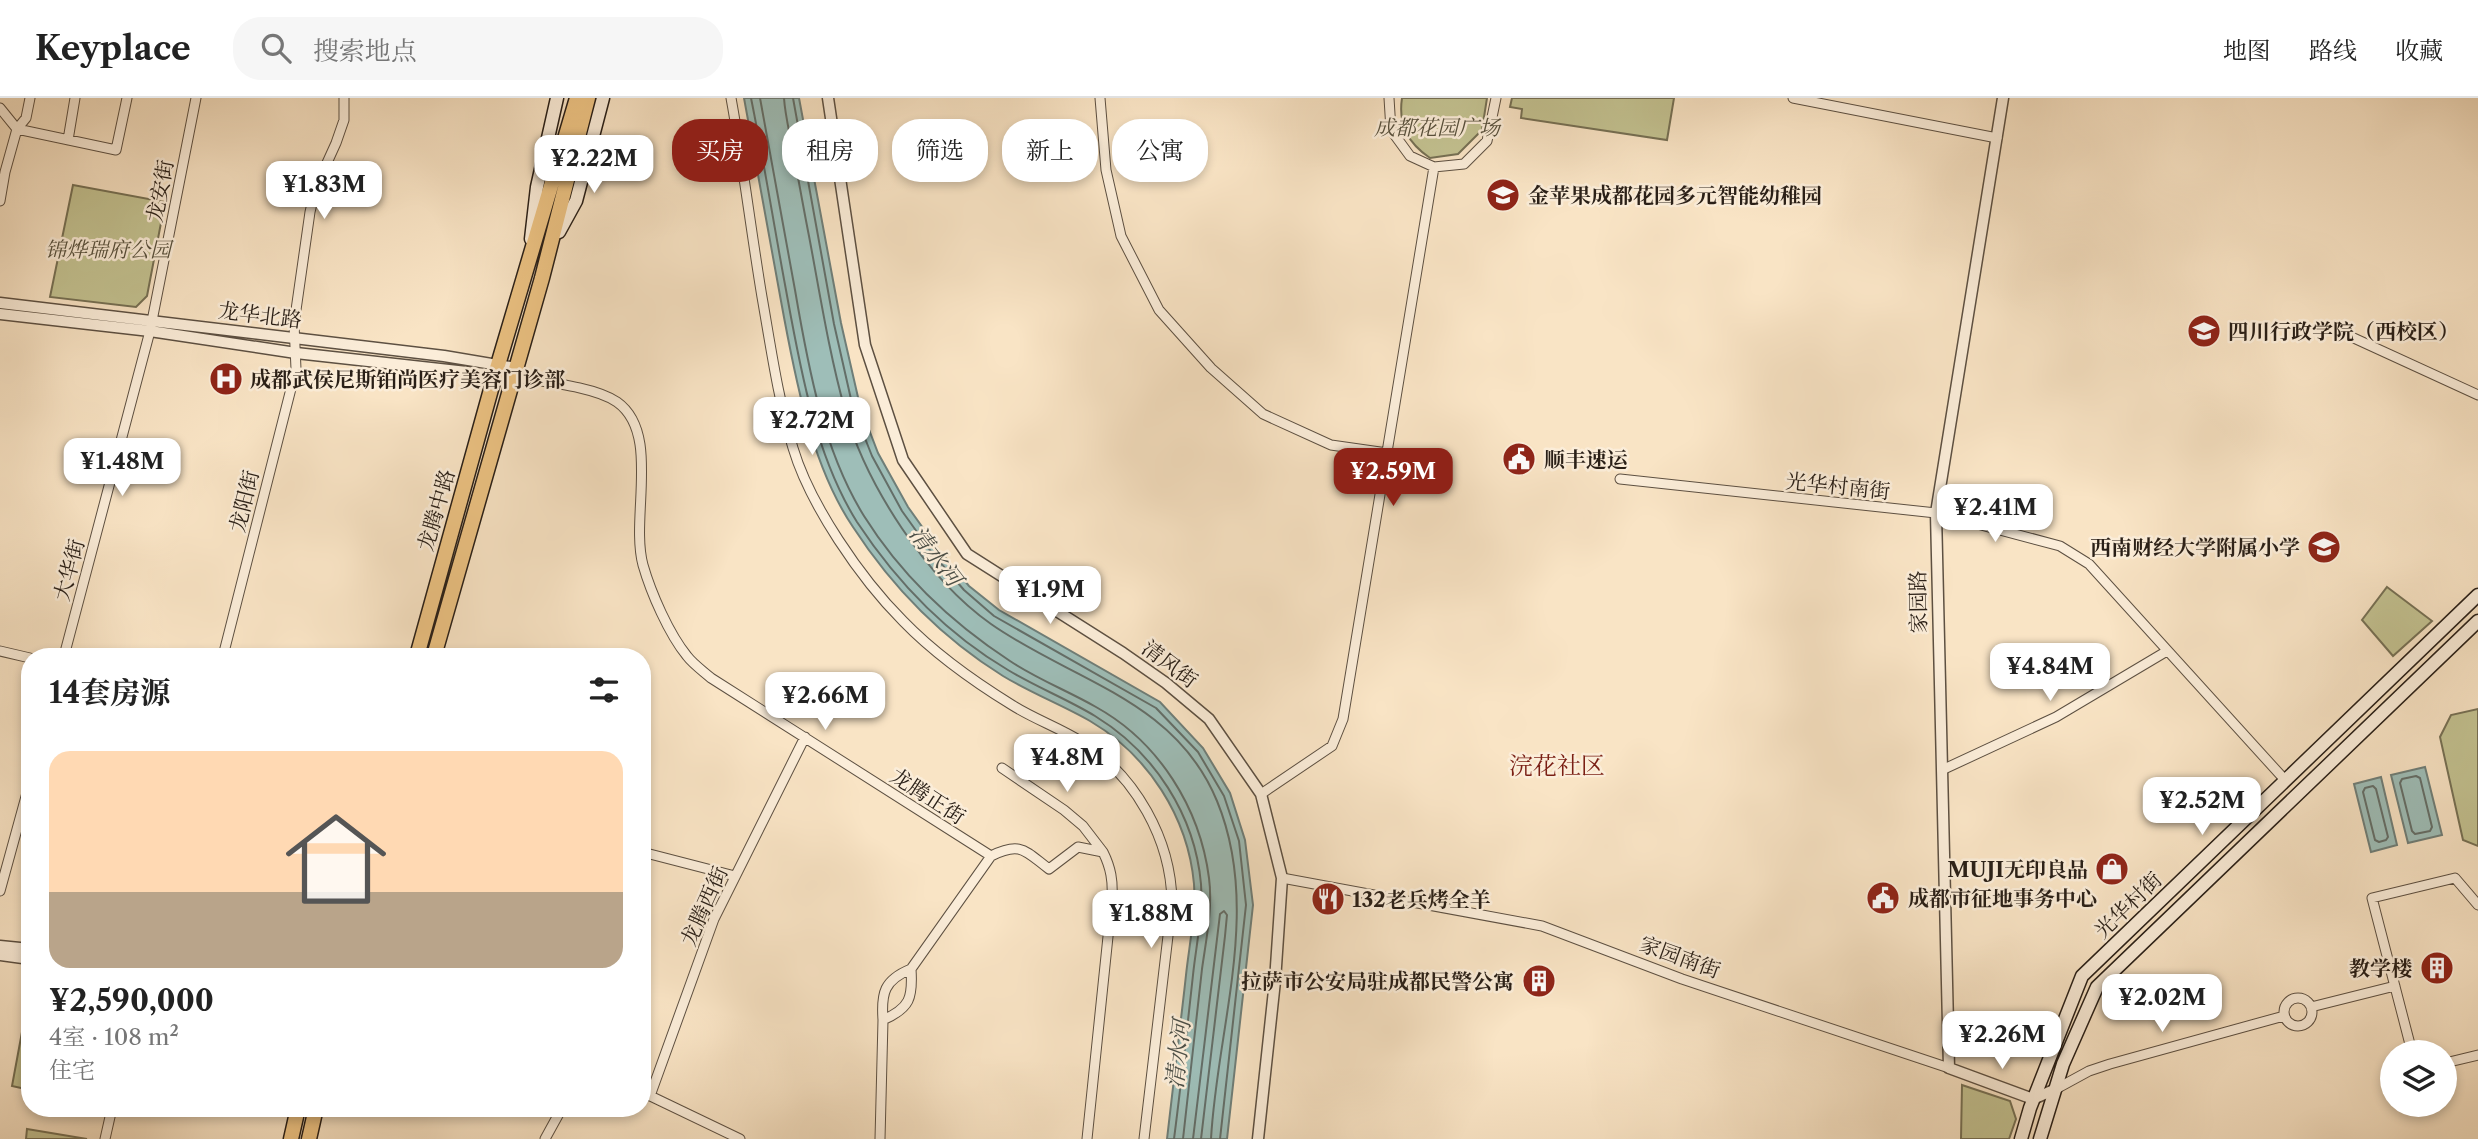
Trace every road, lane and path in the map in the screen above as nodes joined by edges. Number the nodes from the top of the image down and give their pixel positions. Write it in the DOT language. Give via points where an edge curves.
graph roads {
  1 [pos="30,98"];
  2 [pos="75,98"];
  3 [pos="127,98"];
  4 [pos="197,98"];
  5 [pos="344,98"];
  6 [pos="557,98"];
  7 [pos="577,98"];
  8 [pos="588,98"];
  9 [pos="603,98"];
  10 [pos="731,98"];
  11 [pos="828,98"];
  12 [pos="1100,98"];
  13 [pos="1390,98"];
  14 [pos="1496,98"];
  15 [pos="1793,98"];
  16 [pos="2003,98"];
  17 [pos="0,108"];
  18 [pos="18,129"];
  19 [pos="1997,138"];
  20 [pos="68,140"];
  21 [pos="1434,167"];
  22 [pos="0,201"];
  23 [pos="527,272"];
  24 [pos="542,278"];
  25 [pos="0,303"];
  26 [pos="0,314"];
  27 [pos="151,327"];
  28 [pos="2346,334"];
  29 [pos="293,339"];
  30 [pos="296,353"];
  31 [pos="497,370"];
  32 [pos="515,372"];
  33 [pos="2478,395"];
  34 [pos="1387,453"];
  35 [pos="1620,479"];
  36 [pos="1936,513"];
  37 [pos="2478,595"];
  38 [pos="2478,621"];
  39 [pos="66,648"];
  40 [pos="225,648"];
  41 [pos="419,648"];
  42 [pos="436,648"];
  43 [pos="0,651"];
  44 [pos="2167,651"];
  45 [pos="21,656"];
  46 [pos="805,737"];
  47 [pos="1002,768"];
  48 [pos="1941,770"];
  49 [pos="2284,780"];
  50 [pos="1261,794"];
  51 [pos="21,815"];
  52 [pos="1083,826"];
  53 [pos="1078,847"];
  54 [pos="1103,852"];
  55 [pos="651,854"];
  56 [pos="990,856"];
  57 [pos="735,876"];
  58 [pos="1282,878"];
  59 [pos="0,891"];
  60 [pos="2478,905"];
  61 [pos="0,946"];
  62 [pos="21,948"];
  63 [pos="0,955"];
  64 [pos="21,958"];
  65 [pos="911,970"];
  66 [pos="2395,986"];
  67 [pos="2311,1007"];
  68 [pos="2284,1016"];
  69 [pos="883,1020"];
  70 [pos="2409,1040"];
  71 [pos="2478,1055"];
  72 [pos="2457,1060"];
  73 [pos="1949,1069"];
  74 [pos="651,1081"];
  75 [pos="2056,1090"];
  76 [pos="651,1096"];
  77 [pos="2033,1099"];
  78 [pos="110,1117"];
  79 [pos="296,1117"];
  80 [pos="314,1117"];
  81 [pos="557,1117"];
  82 [pos="105,1139"];
  83 [pos="291,1139"];
  84 [pos="309,1139"];
  85 [pos="545,1139"];
  86 [pos="740,1139"];
  87 [pos="880,1139"];
  88 [pos="1087,1139"];
  89 [pos="1144,1139"];
  90 [pos="1258,1139"];
  91 [pos="2021,1139"];
  92 [pos="2040,1139"];
  1 -- 18 [label="street"];
  2 -- 20 [label="street"];
  3 -- 20 [label="street" via="116,150"];
  4 -- 27 [label="street, 龙安街"];
  5 -- 29 [label="street" via="344,120 312,204"];
  6 -- 23 [label="main road" via="537,187"];
  7 -- 23 [label="main road, 龙腾中路"];
  8 -- 24 [label="main road, 龙腾中路"];
  9 -- 24 [label="main road" via="576,201 561,224"];
  10 -- 89 [label="street" via="773,363 790,438 811,492 836,536 902,621 942,656 1014,706 1105,759 1140,801 1157,832 1169,866 1172,902"];
  11 -- 50 [label="street, 清风街" via="866,345 903,460 967,554 1166,683 1209,719"];
  12 -- 34 [label="street" via="1106,170 1121,236 1159,310 1211,368 1263,414 1331,445"];
  13 -- 21 [label="street" via="1391,130 1410,156"];
  14 -- 21 [label="street" via="1487,141 1464,164"];
  15 -- 19 [label="street"];
  16 -- 19 [label="street, 家园路"];
  17 -- 18 [label="street"];
  18 -- 20 [label="street"];
  18 -- 22 [label="street"];
  19 -- 36 [label="street, 家园路"];
  21 -- 34 [label="street"];
  23 -- 31 [label="main road, 龙腾中路"];
  24 -- 32 [label="main road, 龙腾中路"];
  25 -- 27 [label="street, 龙华北路"];
  26 -- 27 [label="street, 龙华北路"];
  27 -- 29 [label="street, 龙华北路"];
  27 -- 30 [label="street, 龙华北路"];
  27 -- 39 [label="street, 大华街"];
  28 -- 33 [label="street"];
  29 -- 30 [label="street, 龙阳街"];
  29 -- 31 [label="street, 龙华北路"];
  30 -- 31 [label="street, 龙华北路"];
  30 -- 40 [label="street, 龙阳街" via="296,369"];
  31 -- 32 [label="street, 龙华北路"];
  31 -- 41 [label="main road, 龙腾中路"];
  32 -- 42 [label="main road, 龙腾中路"];
  32 -- 46 [label="street, 龙腾正街" via="616,401 633,419 640,439 638,533 643,565 663,615 687,657 711,678"];
  34 -- 50 [label="street" via="1339,734 1332,746"];
  35 -- 36 [label="street, 光华村南街"];
  36 -- 44 [label="street, 光华村南街" via="2060,546 2089,564"];
  36 -- 48 [label="street, 家园路"];
  37 -- 49 [label="main road, 光华村街"];
  38 -- 75 [label="main road, 光华村街" via="2097,987"];
  43 -- 45 [label="street"];
  44 -- 48 [label="street" via="2056,717"];
  44 -- 49 [label="street, 光华村南街"];
  46 -- 56 [label="street, 龙腾正街"];
  46 -- 57 [label="street, 龙腾西街"];
  47 -- 52 [label="street"];
  48 -- 73 [label="street, 家园路"];
  49 -- 77 [label="main road, 光华村街" via="2082,976"];
  50 -- 58 [label="street, 清风街"];
  51 -- 59 [label="street"];
  52 -- 53 [label="street" via="1084,839"];
  52 -- 54 [label="street"];
  53 -- 54 [label="street"];
  53 -- 56 [label="street" via="1049,869 1012,847"];
  54 -- 88 [label="street" via="1112,872 1112,898"];
  55 -- 57 [label="street"];
  56 -- 65 [label="street"];
  57 -- 74 [label="street, 龙腾西街"];
  58 -- 73 [label="street, 家园南街" via="1542,926 1682,979"];
  58 -- 90 [label="street, 清风街"];
  60 -- 66 [label="street" via="2455,878 2372,898"];
  61 -- 62 [label="street"];
  63 -- 64 [label="street"];
  65 -- 69 [label="street" via="910,1001"];
  65 -- 69 [label="street" via="896,975 885,988"];
  66 -- 67 [label="street"];
  66 -- 70 [label="street"];
  67 -- 68 [label="street" via="2305,999 2295,997 2284,1006"];
  67 -- 68 [label="street" via="2309,1020 2302,1026 2293,1026"];
  68 -- 75 [label="street" via="2110,1064"];
  69 -- 87 [label="street"];
  71 -- 72 [label="street"];
  73 -- 77 [label="street, 家园南街"];
  75 -- 77 [label="street"];
  75 -- 92 [label="main road, 光华村街"];
  76 -- 86 [label="street"];
  77 -- 91 [label="main road, 光华村街"];
  78 -- 82 [label="street"];
  79 -- 83 [label="main road"];
  80 -- 84 [label="main road"];
  81 -- 85 [label="street"];
}
